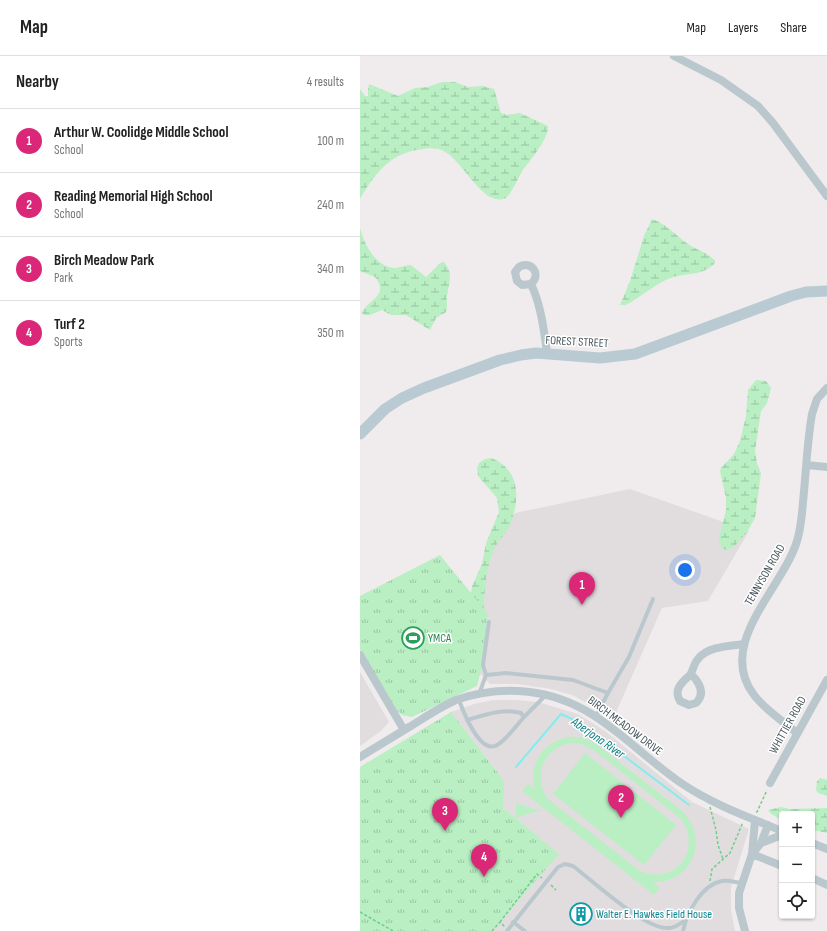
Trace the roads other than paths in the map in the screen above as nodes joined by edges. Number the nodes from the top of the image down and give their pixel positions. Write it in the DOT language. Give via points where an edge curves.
graph roads {
  1 [pos="674,56"];
  2 [pos="827,196"];
  3 [pos="531,284"];
  4 [pos="827,291"];
  5 [pos="547,354"];
  6 [pos="827,388"];
  7 [pos="360,434"];
  8 [pos="807,465"];
  9 [pos="827,467"];
  10 [pos="653,599"];
  11 [pos="489,622"];
  12 [pos="744,644"];
  13 [pos="360,655"];
  14 [pos="691,674"];
  15 [pos="486,675"];
  16 [pos="827,680"];
  17 [pos="608,693"];
  18 [pos="479,694"];
  19 [pos="546,695"];
  20 [pos="459,700"];
  21 [pos="596,716"];
  22 [pos="524,717"];
  23 [pos="467,720"];
  24 [pos="404,730"];
  25 [pos="797,733"];
  26 [pos="360,757"];
  27 [pos="770,783"];
  28 [pos="756,820"];
  29 [pos="768,825"];
  30 [pos="779,830"];
  31 [pos="779,836"];
  32 [pos="761,843"];
  33 [pos="815,844"];
  34 [pos="827,849"];
  35 [pos="752,854"];
  36 [pos="779,865"];
  37 [pos="815,879"];
  38 [pos="741,883"];
  39 [pos="827,885"];
  40 [pos="686,920"];
  41 [pos="513,922"];
  42 [pos="508,930"];
  43 [pos="525,931"];
  44 [pos="683,931"];
  45 [pos="744,931"];
  1 -- 2 [label="street" via="725,82 758,106"];
  3 -- 5 [label="street" via="540,311"];
  4 -- 5 [label="street, FOREST STREET" via="792,296 635,354 600,358"];
  5 -- 7 [label="street, FOREST STREET" via="521,355 500,360 410,393 385,409"];
  6 -- 8 [label="street, TENNYSON ROAD" via="820,394 813,409"];
  8 -- 9 [label="street"];
  8 -- 12 [label="street, TENNYSON ROAD" via="796,546 752,622"];
  10 -- 17 [label="lane" via="629,657"];
  11 -- 15 [label="lane" via="483,665"];
  12 -- 14 [label="street" via="702,654"];
  12 -- 25 [label="street, TENNYSON ROAD" via="744,671 751,691"];
  13 -- 24 [label="street"];
  15 -- 17 [label="lane" via="506,673 573,680"];
  15 -- 18 [label="lane"];
  16 -- 25 [label="street, WHITTIER ROAD"];
  17 -- 21 [label="lane"];
  18 -- 19 [label="street, BIRCH MEADOW DRIVE" via="509,691"];
  18 -- 20 [label="street, BIRCH MEADOW DRIVE"];
  19 -- 21 [label="street, BIRCH MEADOW DRIVE" via="572,703"];
  19 -- 22 [label="lane"];
  20 -- 23 [label="lane"];
  20 -- 24 [label="street, BIRCH MEADOW DRIVE"];
  21 -- 28 [label="street, BIRCH MEADOW DRIVE" via="683,784"];
  22 -- 23 [label="lane" via="521,712 515,711 498,712"];
  22 -- 23 [label="lane" via="500,744 494,747 482,740"];
  24 -- 26 [label="street, BIRCH MEADOW DRIVE"];
  25 -- 27 [label="street, WHITTIER ROAD"];
  28 -- 29 [label="street, BIRCH MEADOW DRIVE"];
  28 -- 35 [label="street"];
  29 -- 30 [label="street, BIRCH MEADOW DRIVE"];
  29 -- 32 [label="street"];
  31 -- 32 [label="street"];
  32 -- 35 [label="street"];
  33 -- 34 [label="street"];
  35 -- 36 [label="street"];
  35 -- 38 [label="street"];
  37 -- 39 [label="street"];
  38 -- 40 [label="lane" via="725,881 712,886 697,900"];
  38 -- 45 [label="street" via="738,903"];
  40 -- 41 [label="lane" via="667,928 649,923 569,864 560,866"];
  40 -- 44 [label="lane"];
  41 -- 42 [label="lane"];
  41 -- 43 [label="lane"];
}
